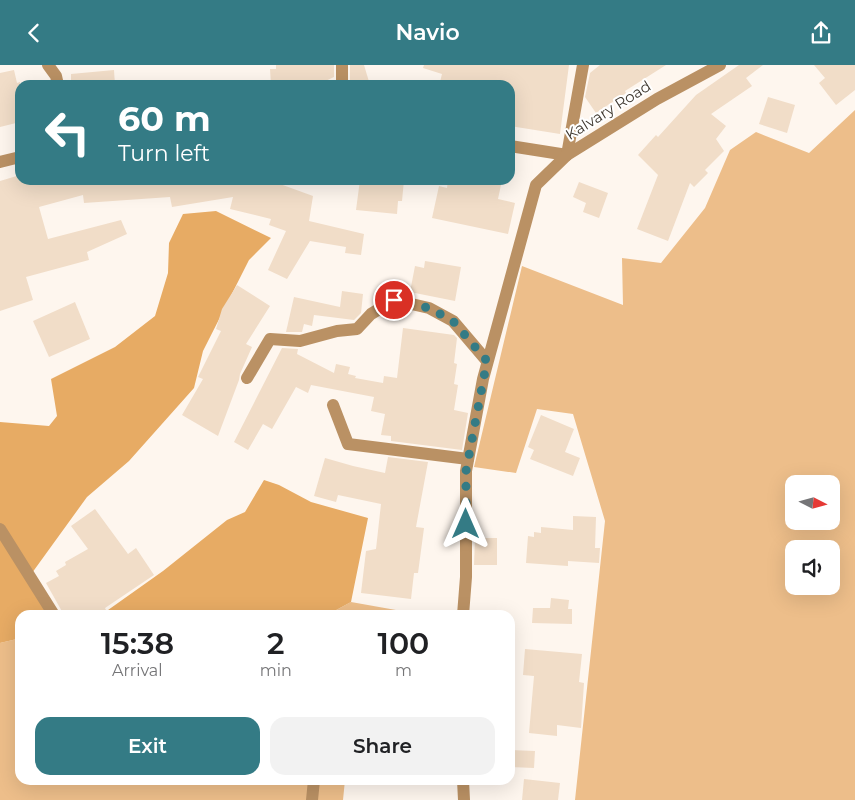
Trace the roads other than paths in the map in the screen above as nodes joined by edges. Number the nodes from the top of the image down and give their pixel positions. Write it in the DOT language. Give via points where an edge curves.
graph roads {
  1 [pos="48,65"];
  2 [pos="342,65"];
  3 [pos="583,65"];
  4 [pos="720,65"];
  5 [pos="57,80"];
  6 [pos="342,80"];
  7 [pos="515,146"];
  8 [pos="567,155"];
  9 [pos="15,158"];
  10 [pos="0,162"];
  11 [pos="487,361"];
  12 [pos="247,378"];
  13 [pos="333,405"];
  14 [pos="468,459"];
  15 [pos="0,529"];
  16 [pos="51,610"];
  17 [pos="464,610"];
  18 [pos="314,785"];
  19 [pos="463,785"];
  20 [pos="312,800"];
  21 [pos="464,800"];
  1 -- 5 [label="street"];
  2 -- 6 [label="street"];
  3 -- 8 [label="street"];
  4 -- 8 [label="street, Kalvary Road" via="657,99"];
  7 -- 8 [label="street"];
  8 -- 11 [label="street, Kalvary Road" via="536,185"];
  9 -- 10 [label="street"];
  11 -- 12 [label="street" via="453,321 429,308 394,300 371,314 357,329 300,341 270,339"];
  11 -- 14 [label="street, Kalvary Road"];
  13 -- 14 [label="street" via="348,445"];
  14 -- 17 [label="street, Kalvary Road"];
  15 -- 16 [label="street"];
  18 -- 20 [label="street"];
  19 -- 21 [label="street"];
}
